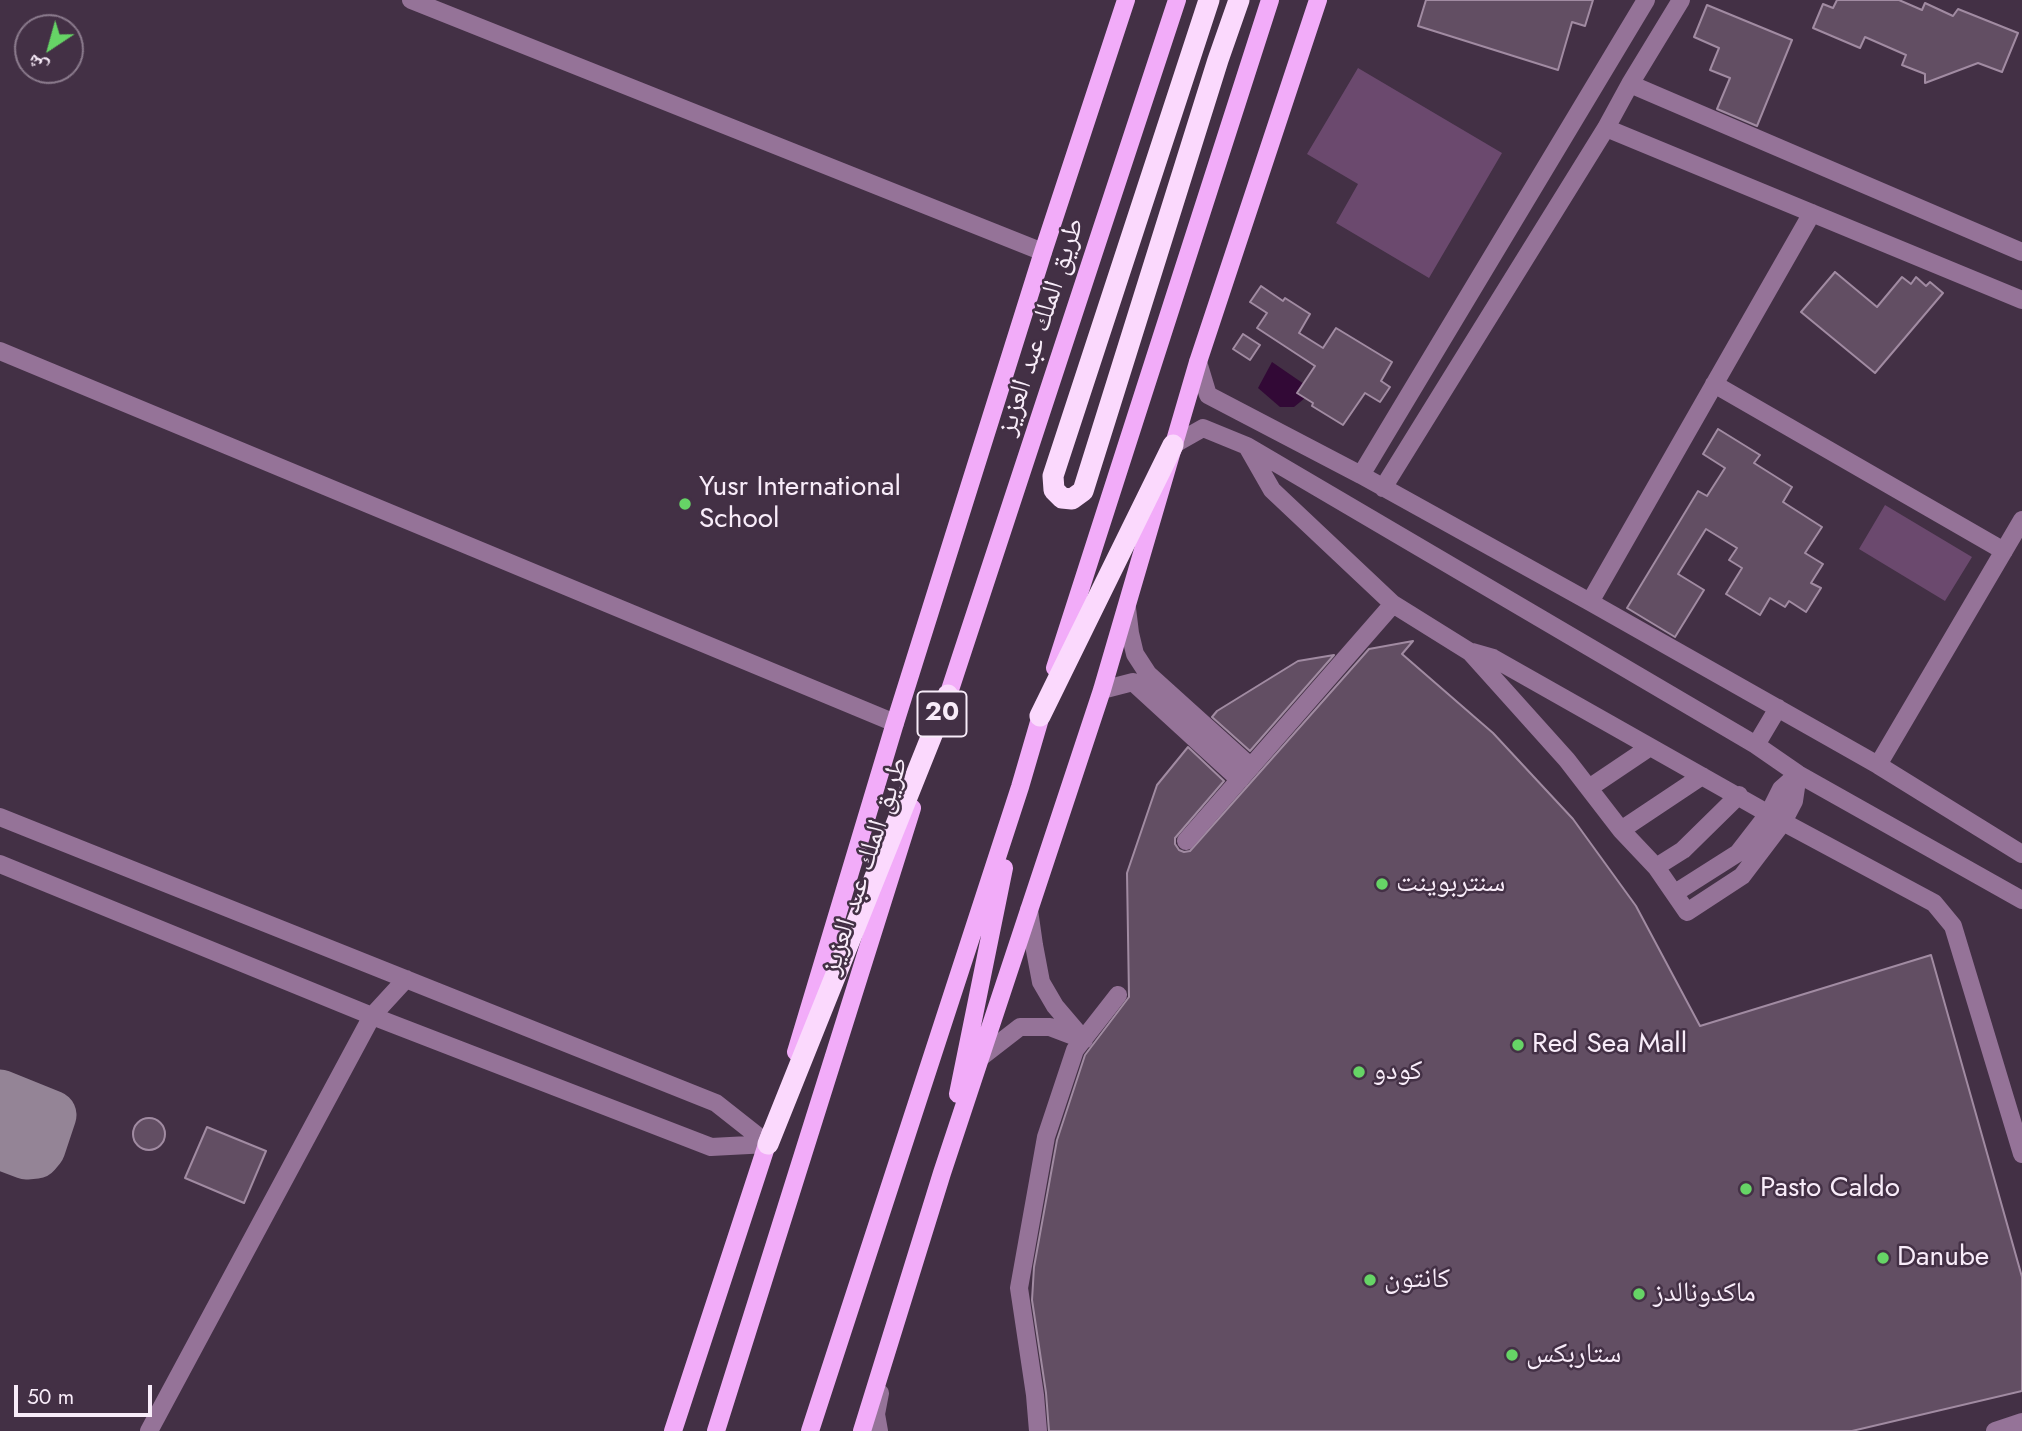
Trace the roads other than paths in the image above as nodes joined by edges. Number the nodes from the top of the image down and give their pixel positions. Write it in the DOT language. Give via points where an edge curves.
graph roads {
  1 [pos="411,0"];
  2 [pos="1126,0"];
  3 [pos="1177,0"];
  4 [pos="1209,0"];
  5 [pos="1239,0"];
  6 [pos="1270,0"];
  7 [pos="1318,0"];
  8 [pos="1646,0"];
  9 [pos="1681,0"];
  10 [pos="1630,84"];
  11 [pos="1606,128"];
  12 [pos="1811,213"];
  13 [pos="1043,253"];
  14 [pos="2022,253"];
  15 [pos="2022,300"];
  16 [pos="0,351"];
  17 [pos="1198,362"];
  18 [pos="1714,384"];
  19 [pos="1172,445"];
  20 [pos="1247,446"];
  21 [pos="1361,475"];
  22 [pos="1383,488"];
  23 [pos="2022,520"];
  24 [pos="2004,551"];
  25 [pos="1590,602"];
  26 [pos="1393,604"];
  27 [pos="1127,608"];
  28 [pos="1470,652"];
  29 [pos="1102,690"];
  30 [pos="948,695"];
  31 [pos="1778,708"];
  32 [pos="1040,716"];
  33 [pos="895,723"];
  34 [pos="1756,745"];
  35 [pos="1650,747"];
  36 [pos="1878,765"];
  37 [pos="1245,773"];
  38 [pos="1798,774"];
  39 [pos="1702,776"];
  40 [pos="1020,787"];
  41 [pos="1589,788"];
  42 [pos="1739,795"];
  43 [pos="0,817"];
  44 [pos="1776,817"];
  45 [pos="1621,830"];
  46 [pos="1186,841"];
  47 [pos="2022,854"];
  48 [pos="0,864"];
  49 [pos="1656,867"];
  50 [pos="2022,900"];
  51 [pos="1029,910"];
  52 [pos="406,979"];
  53 [pos="1118,995"];
  54 [pos="372,1016"];
  55 [pos="1084,1040"];
  56 [pos="980,1058"];
  57 [pos="768,1144"];
  58 [pos="2022,1154"];
  59 [pos="942,1173"];
  60 [pos="890,1341"];
  61 [pos="2022,1422"];
  62 [pos="149,1431"];
  63 [pos="673,1431"];
  64 [pos="716,1431"];
  65 [pos="810,1431"];
  66 [pos="862,1431"];
  67 [pos="879,1431"];
  68 [pos="1038,1431"];
  69 [pos="1996,1431"];
  1 -- 13 [label="street"];
  2 -- 13 [label="main road"];
  3 -- 30 [label="main road, طريق الملك عبد العزيز / 20"];
  4 -- 5 [label="highway" via="1054,476 1054,490 1062,498 1072,499 1083,491"];
  6 -- 32 [label="main road"];
  7 -- 17 [label="main road"];
  8 -- 21 [label="street"];
  9 -- 10 [label="street"];
  10 -- 11 [label="street"];
  10 -- 14 [label="street"];
  11 -- 12 [label="street"];
  11 -- 22 [label="street"];
  12 -- 15 [label="street"];
  12 -- 18 [label="street"];
  13 -- 33 [label="main road"];
  16 -- 33 [label="street"];
  17 -- 19 [label="main road"];
  17 -- 21 [label="street" via="1208,394"];
  18 -- 24 [label="street"];
  18 -- 25 [label="street"];
  19 -- 20 [label="street" via="1203,428"];
  19 -- 27 [label="main road"];
  19 -- 32 [label="highway"];
  20 -- 26 [label="street" via="1272,490"];
  20 -- 34 [label="street"];
  21 -- 22 [label="street"];
  22 -- 25 [label="street"];
  23 -- 24 [label="street"];
  24 -- 36 [label="street"];
  25 -- 31 [label="street"];
  26 -- 28 [label="street"];
  26 -- 37 [label="street"];
  27 -- 29 [label="main road"];
  27 -- 37 [label="street" via="1135,654 1147,674"];
  28 -- 35 [label="street" via="1493,659"];
  28 -- 41 [label="street"];
  29 -- 37 [label="street" via="1133,682"];
  29 -- 51 [label="main road"];
  30 -- 57 [label="highway"];
  30 -- 64 [label="main road, طريق الملك عبد العزيز / 20"];
  31 -- 34 [label="street"];
  31 -- 36 [label="street"];
  32 -- 40 [label="main road"];
  33 -- 57 [label="main road"];
  34 -- 38 [label="street"];
  35 -- 39 [label="street"];
  35 -- 41 [label="street"];
  36 -- 47 [label="street"];
  37 -- 46 [label="street"];
  38 -- 44 [label="street" via="1781,789"];
  38 -- 50 [label="street"];
  39 -- 42 [label="street"];
  39 -- 45 [label="street"];
  40 -- 59 [label="main road"];
  40 -- 65 [label="main road"];
  41 -- 45 [label="street"];
  42 -- 44 [label="street"];
  42 -- 49 [label="street" via="1683,850"];
  43 -- 52 [label="street"];
  44 -- 49 [label="street" via="1738,853 1675,893"];
  44 -- 58 [label="street" via="1934,903 1953,926"];
  45 -- 49 [label="street"];
  48 -- 54 [label="street"];
  51 -- 55 [label="street" via="1041,982"];
  51 -- 56 [label="main road"];
  52 -- 54 [label="street"];
  52 -- 57 [label="street" via="716,1103"];
  53 -- 55 [label="street"];
  54 -- 57 [label="street" via="711,1147"];
  54 -- 62 [label="street"];
  55 -- 56 [label="street" via="1050,1027 1020,1027"];
  55 -- 68 [label="street" via="1074,1050 1046,1137 1019,1288"];
  56 -- 59 [label="main road"];
  57 -- 63 [label="main road"];
  59 -- 60 [label="main road"];
  60 -- 66 [label="main road"];
  60 -- 67 [label="street" via="876,1414"];
  61 -- 69 [label="street"];
}
